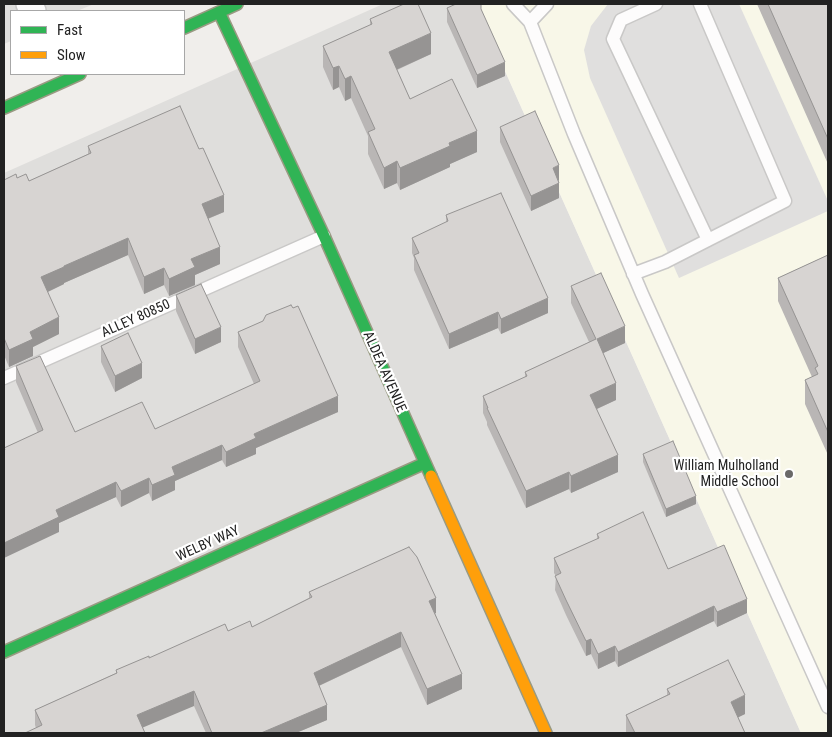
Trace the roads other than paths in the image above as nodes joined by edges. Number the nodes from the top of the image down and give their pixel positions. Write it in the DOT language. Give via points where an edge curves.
graph roads {
  1 [pos="237,4"];
  2 [pos="513,4"];
  3 [pos="547,4"];
  4 [pos="656,4"];
  5 [pos="700,4"];
  6 [pos="219,12"];
  7 [pos="530,22"];
  8 [pos="185,28"];
  9 [pos="68,76"];
  10 [pos="4,108"];
  11 [pos="324,236"];
  12 [pos="708,240"];
  13 [pos="633,274"];
  14 [pos="4,378"];
  15 [pos="425,463"];
  16 [pos="4,652"];
  17 [pos="828,707"];
  18 [pos="546,733"];
  1 -- 6 [label="street"];
  2 -- 7 [label="lane"];
  3 -- 7 [label="lane"];
  4 -- 12 [label="lane" via="621,20 614,39"];
  5 -- 12 [label="lane" via="785,201"];
  6 -- 8 [label="street"];
  6 -- 11 [label="street, ALDEA AVENUE"];
  7 -- 13 [label="lane"];
  9 -- 10 [label="street"];
  11 -- 14 [label="lane, ALLEY 80850"];
  11 -- 15 [label="street, ALDEA AVENUE"];
  12 -- 13 [label="lane"];
  13 -- 17 [label="lane"];
  15 -- 16 [label="street, WELBY WAY"];
  15 -- 18 [label="street, ALDEA AVENUE"];
}
